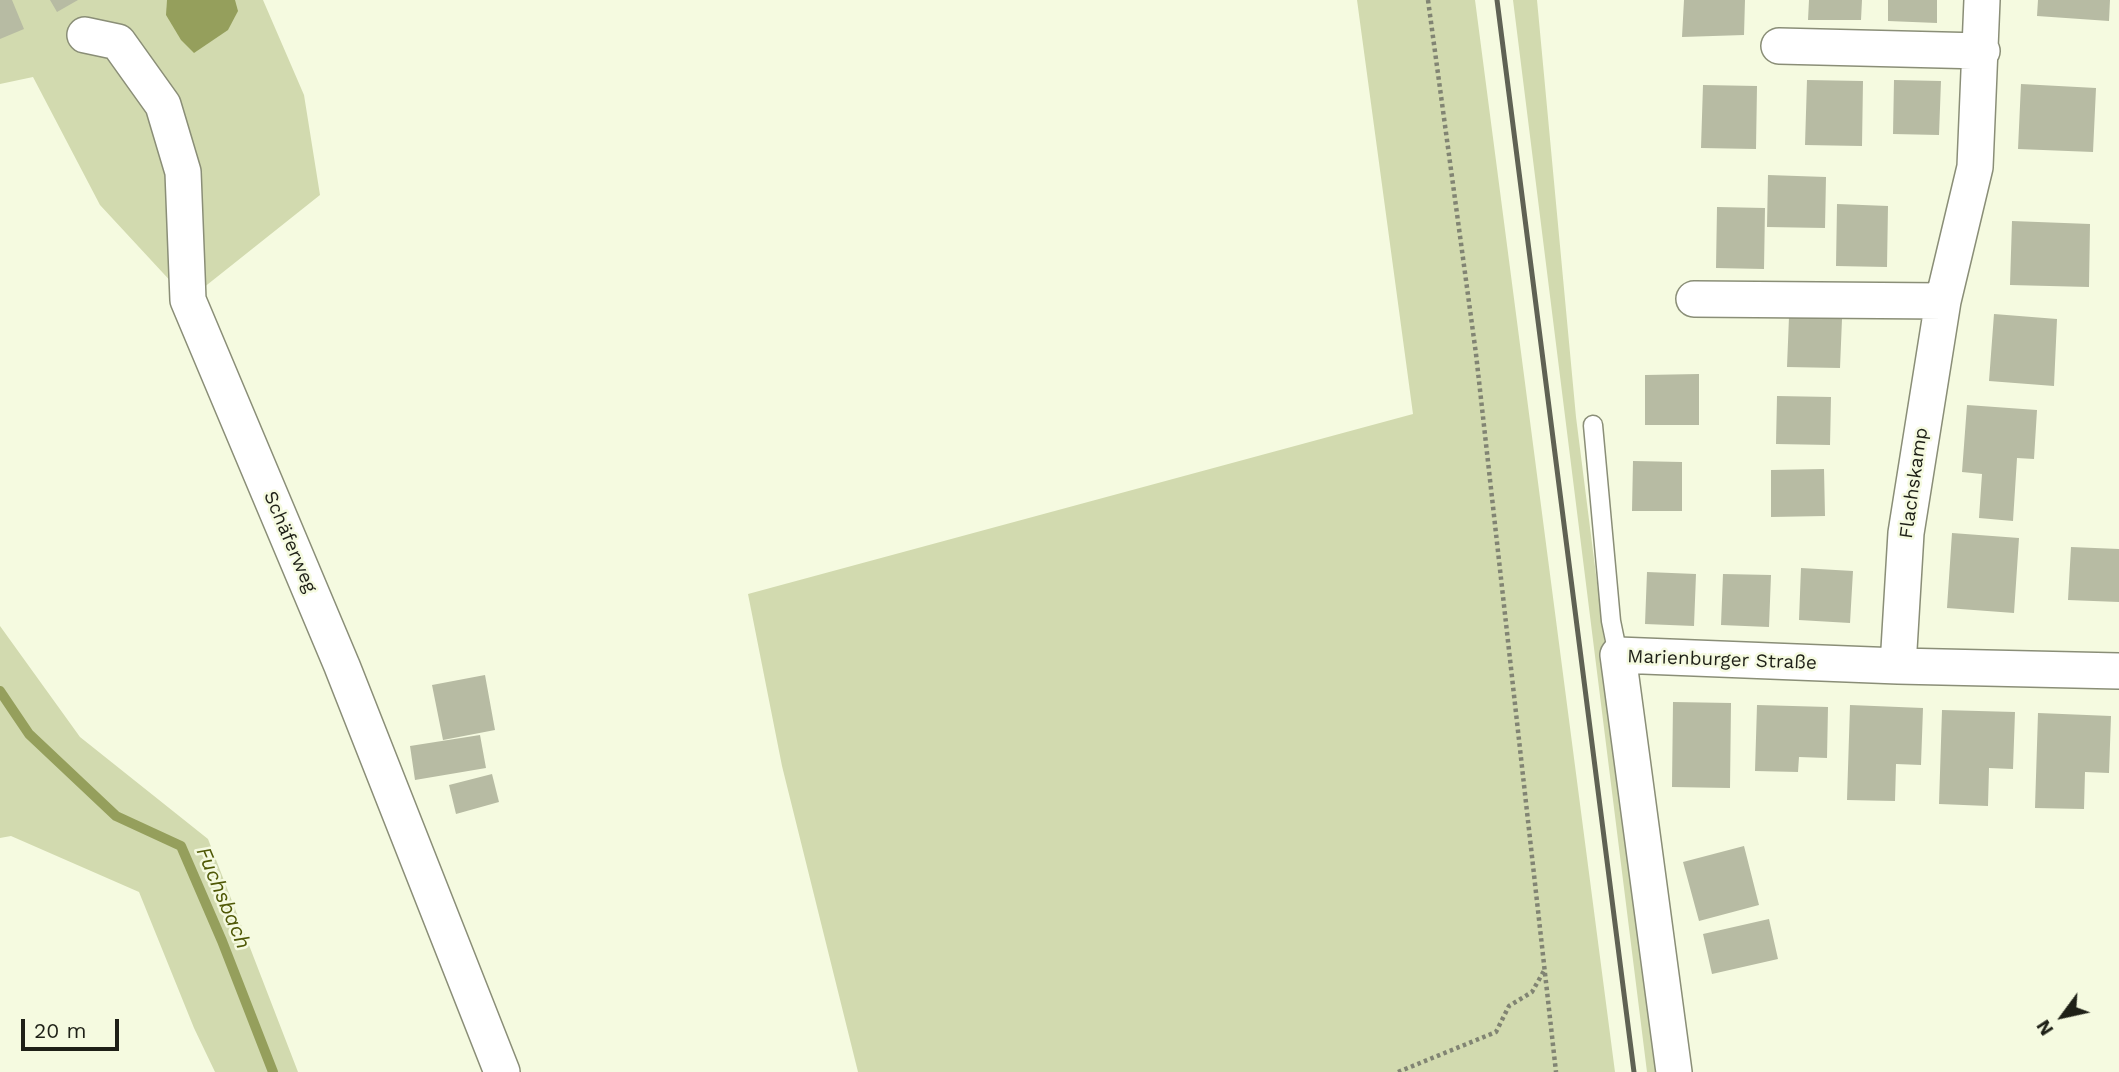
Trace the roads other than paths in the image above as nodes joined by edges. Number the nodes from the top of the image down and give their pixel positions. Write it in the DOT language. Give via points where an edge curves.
graph roads {
  1 [pos="1982,0"];
  2 [pos="85,35"];
  3 [pos="1779,46"];
  4 [pos="1982,51"];
  5 [pos="1695,299"];
  6 [pos="1943,301"];
  7 [pos="1592,425"];
  8 [pos="1618,655"];
  9 [pos="1898,666"];
  10 [pos="2119,671"];
  11 [pos="502,1072"];
  12 [pos="1674,1072"];
  1 -- 4 [label="street, Flachskamp"];
  2 -- 11 [label="street, Schäferweg" via="118,42 163,105 183,172 188,300 342,666"];
  3 -- 4 [label="street"];
  4 -- 6 [label="street, Flachskamp" via="1975,167"];
  5 -- 6 [label="street"];
  6 -- 9 [label="street, Flachskamp" via="1906,533"];
  7 -- 8 [label="lane"];
  8 -- 9 [label="street, Marienburger Straße"];
  8 -- 12 [label="street, Marienburger Straße"];
  9 -- 10 [label="street, Marienburger Straße"];
}
